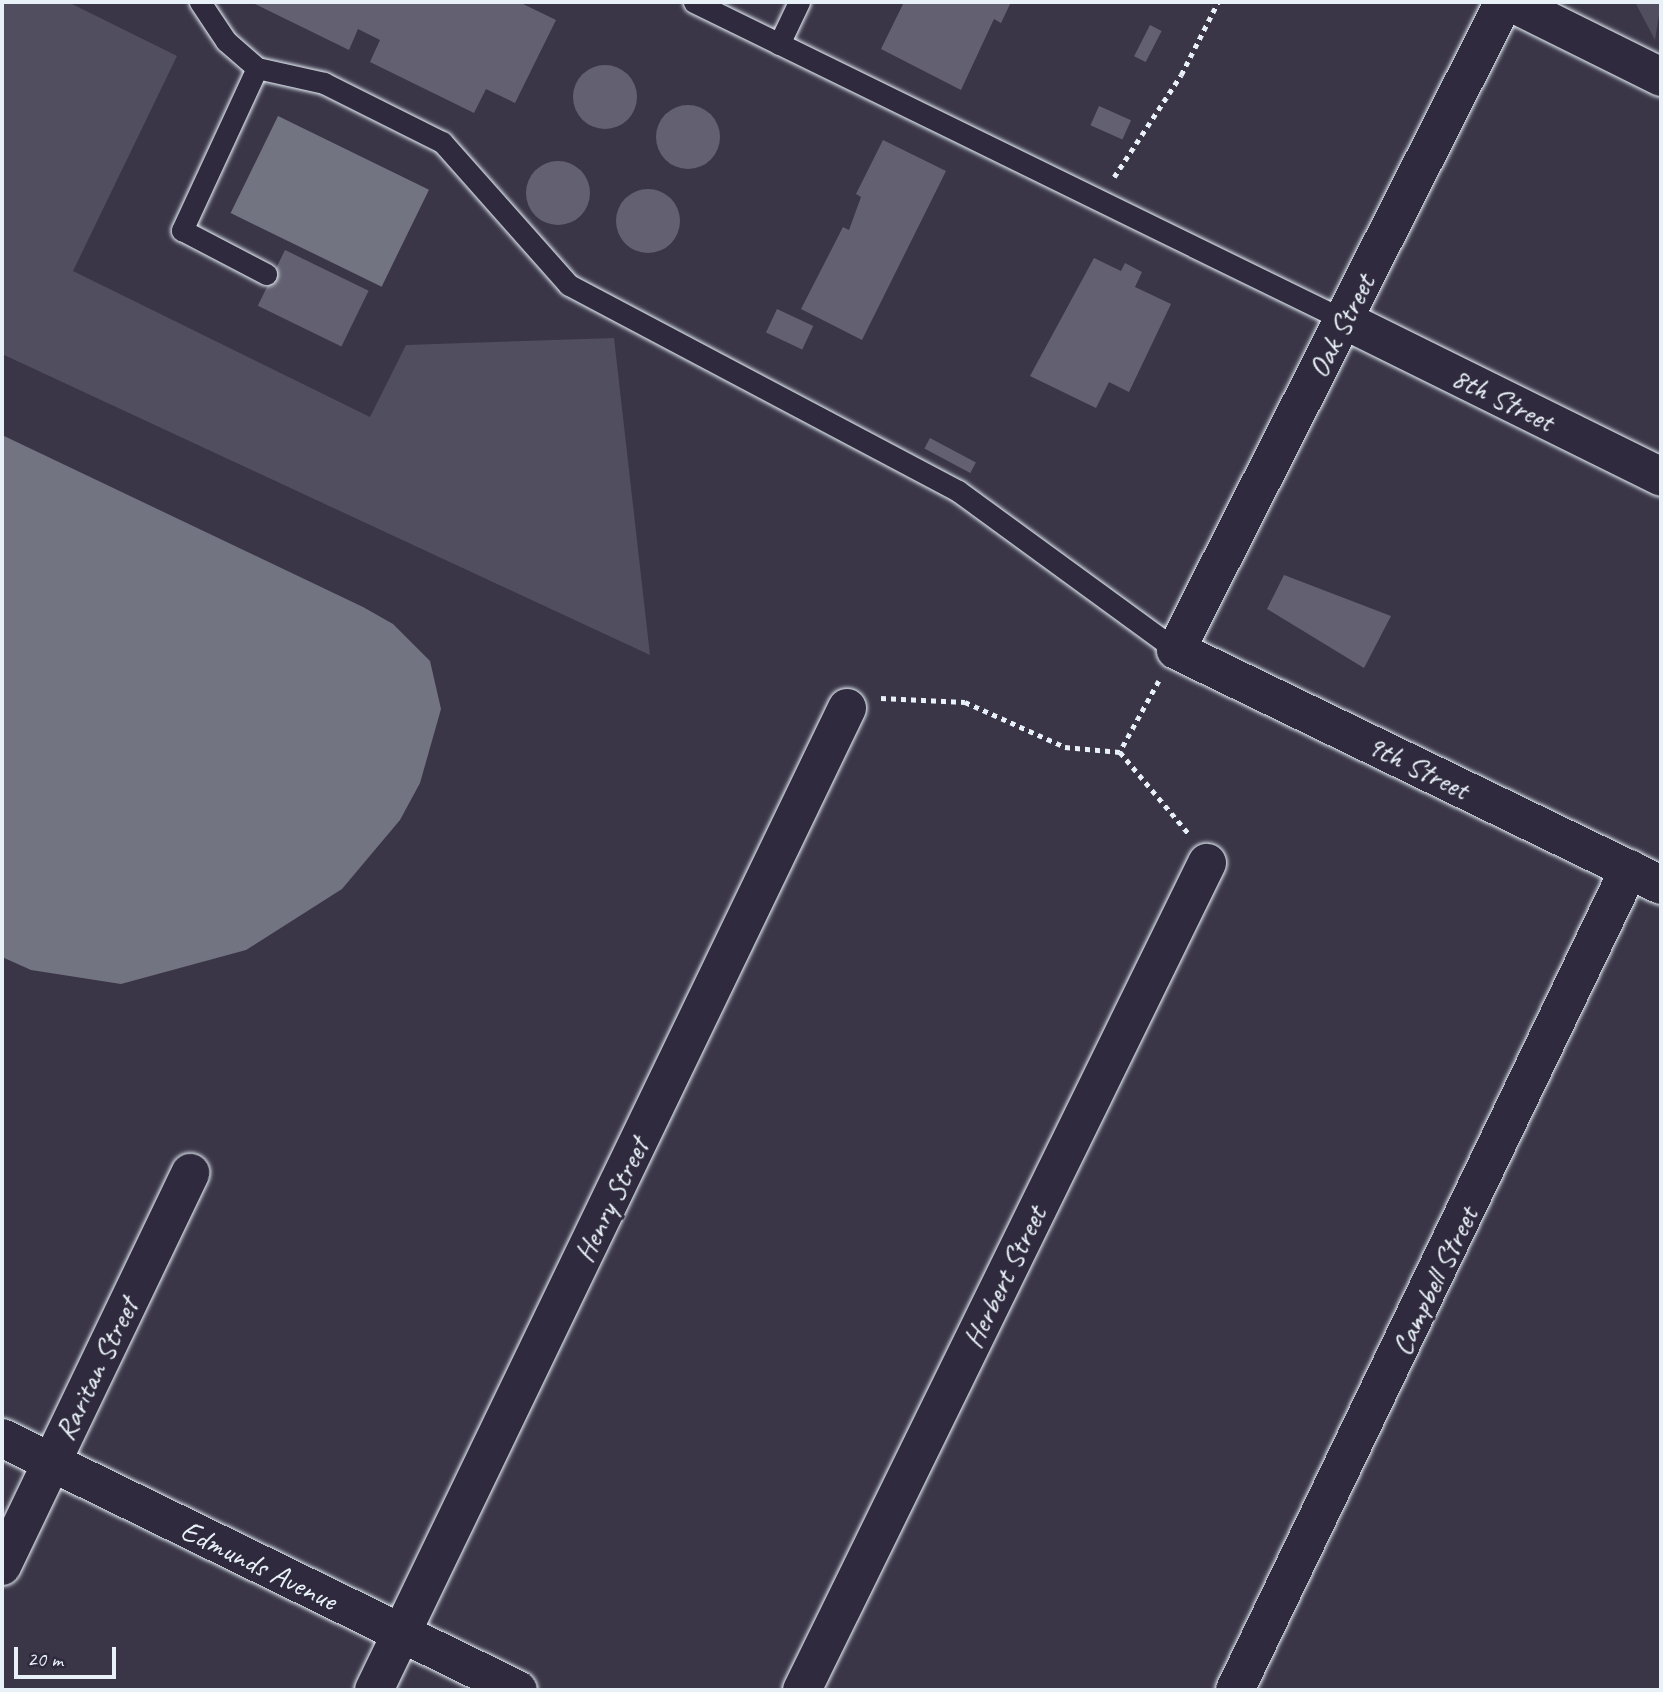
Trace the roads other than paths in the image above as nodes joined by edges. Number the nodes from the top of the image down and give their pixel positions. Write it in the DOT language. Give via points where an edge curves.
graph roads {
  1 [pos="200,2"];
  2 [pos="694,2"];
  3 [pos="799,2"];
  4 [pos="1504,2"];
  5 [pos="1510,2"];
  6 [pos="779,44"];
  7 [pos="257,68"];
  8 [pos="1661,77"];
  9 [pos="266,274"];
  10 [pos="1344,320"];
  11 [pos="1661,477"];
  12 [pos="1176,650"];
  13 [pos="847,708"];
  14 [pos="1207,863"];
  15 [pos="1645,877"];
  16 [pos="190,1173"];
  17 [pos="2,1438"];
  18 [pos="51,1462"];
  19 [pos="2,1566"];
  20 [pos="403,1635"];
  21 [pos="374,1690"];
  22 [pos="518,1690"];
  23 [pos="802,1690"];
  24 [pos="1235,1690"];
  1 -- 7 [label="lane" via="226,41"];
  2 -- 6 [label="lane"];
  3 -- 6 [label="lane"];
  4 -- 10 [label="street, Oak Street"];
  5 -- 8 [label="street"];
  6 -- 10 [label="lane"];
  7 -- 9 [label="lane" via="182,230"];
  7 -- 12 [label="lane" via="324,83 442,142 569,285 958,491"];
  10 -- 11 [label="street, 8th Street"];
  10 -- 12 [label="street, Oak Street"];
  12 -- 15 [label="street, 9th Street"];
  13 -- 20 [label="street, Henry Street"];
  14 -- 23 [label="street, Herbert Street"];
  15 -- 24 [label="street, Campbell Street"];
  16 -- 18 [label="street, Raritan Street"];
  17 -- 18 [label="street, Edmunds Avenue"];
  18 -- 19 [label="street, Raritan Street"];
  18 -- 20 [label="street, Edmunds Avenue"];
  20 -- 21 [label="street, Henry Street"];
  20 -- 22 [label="street, Edmunds Avenue"];
}
